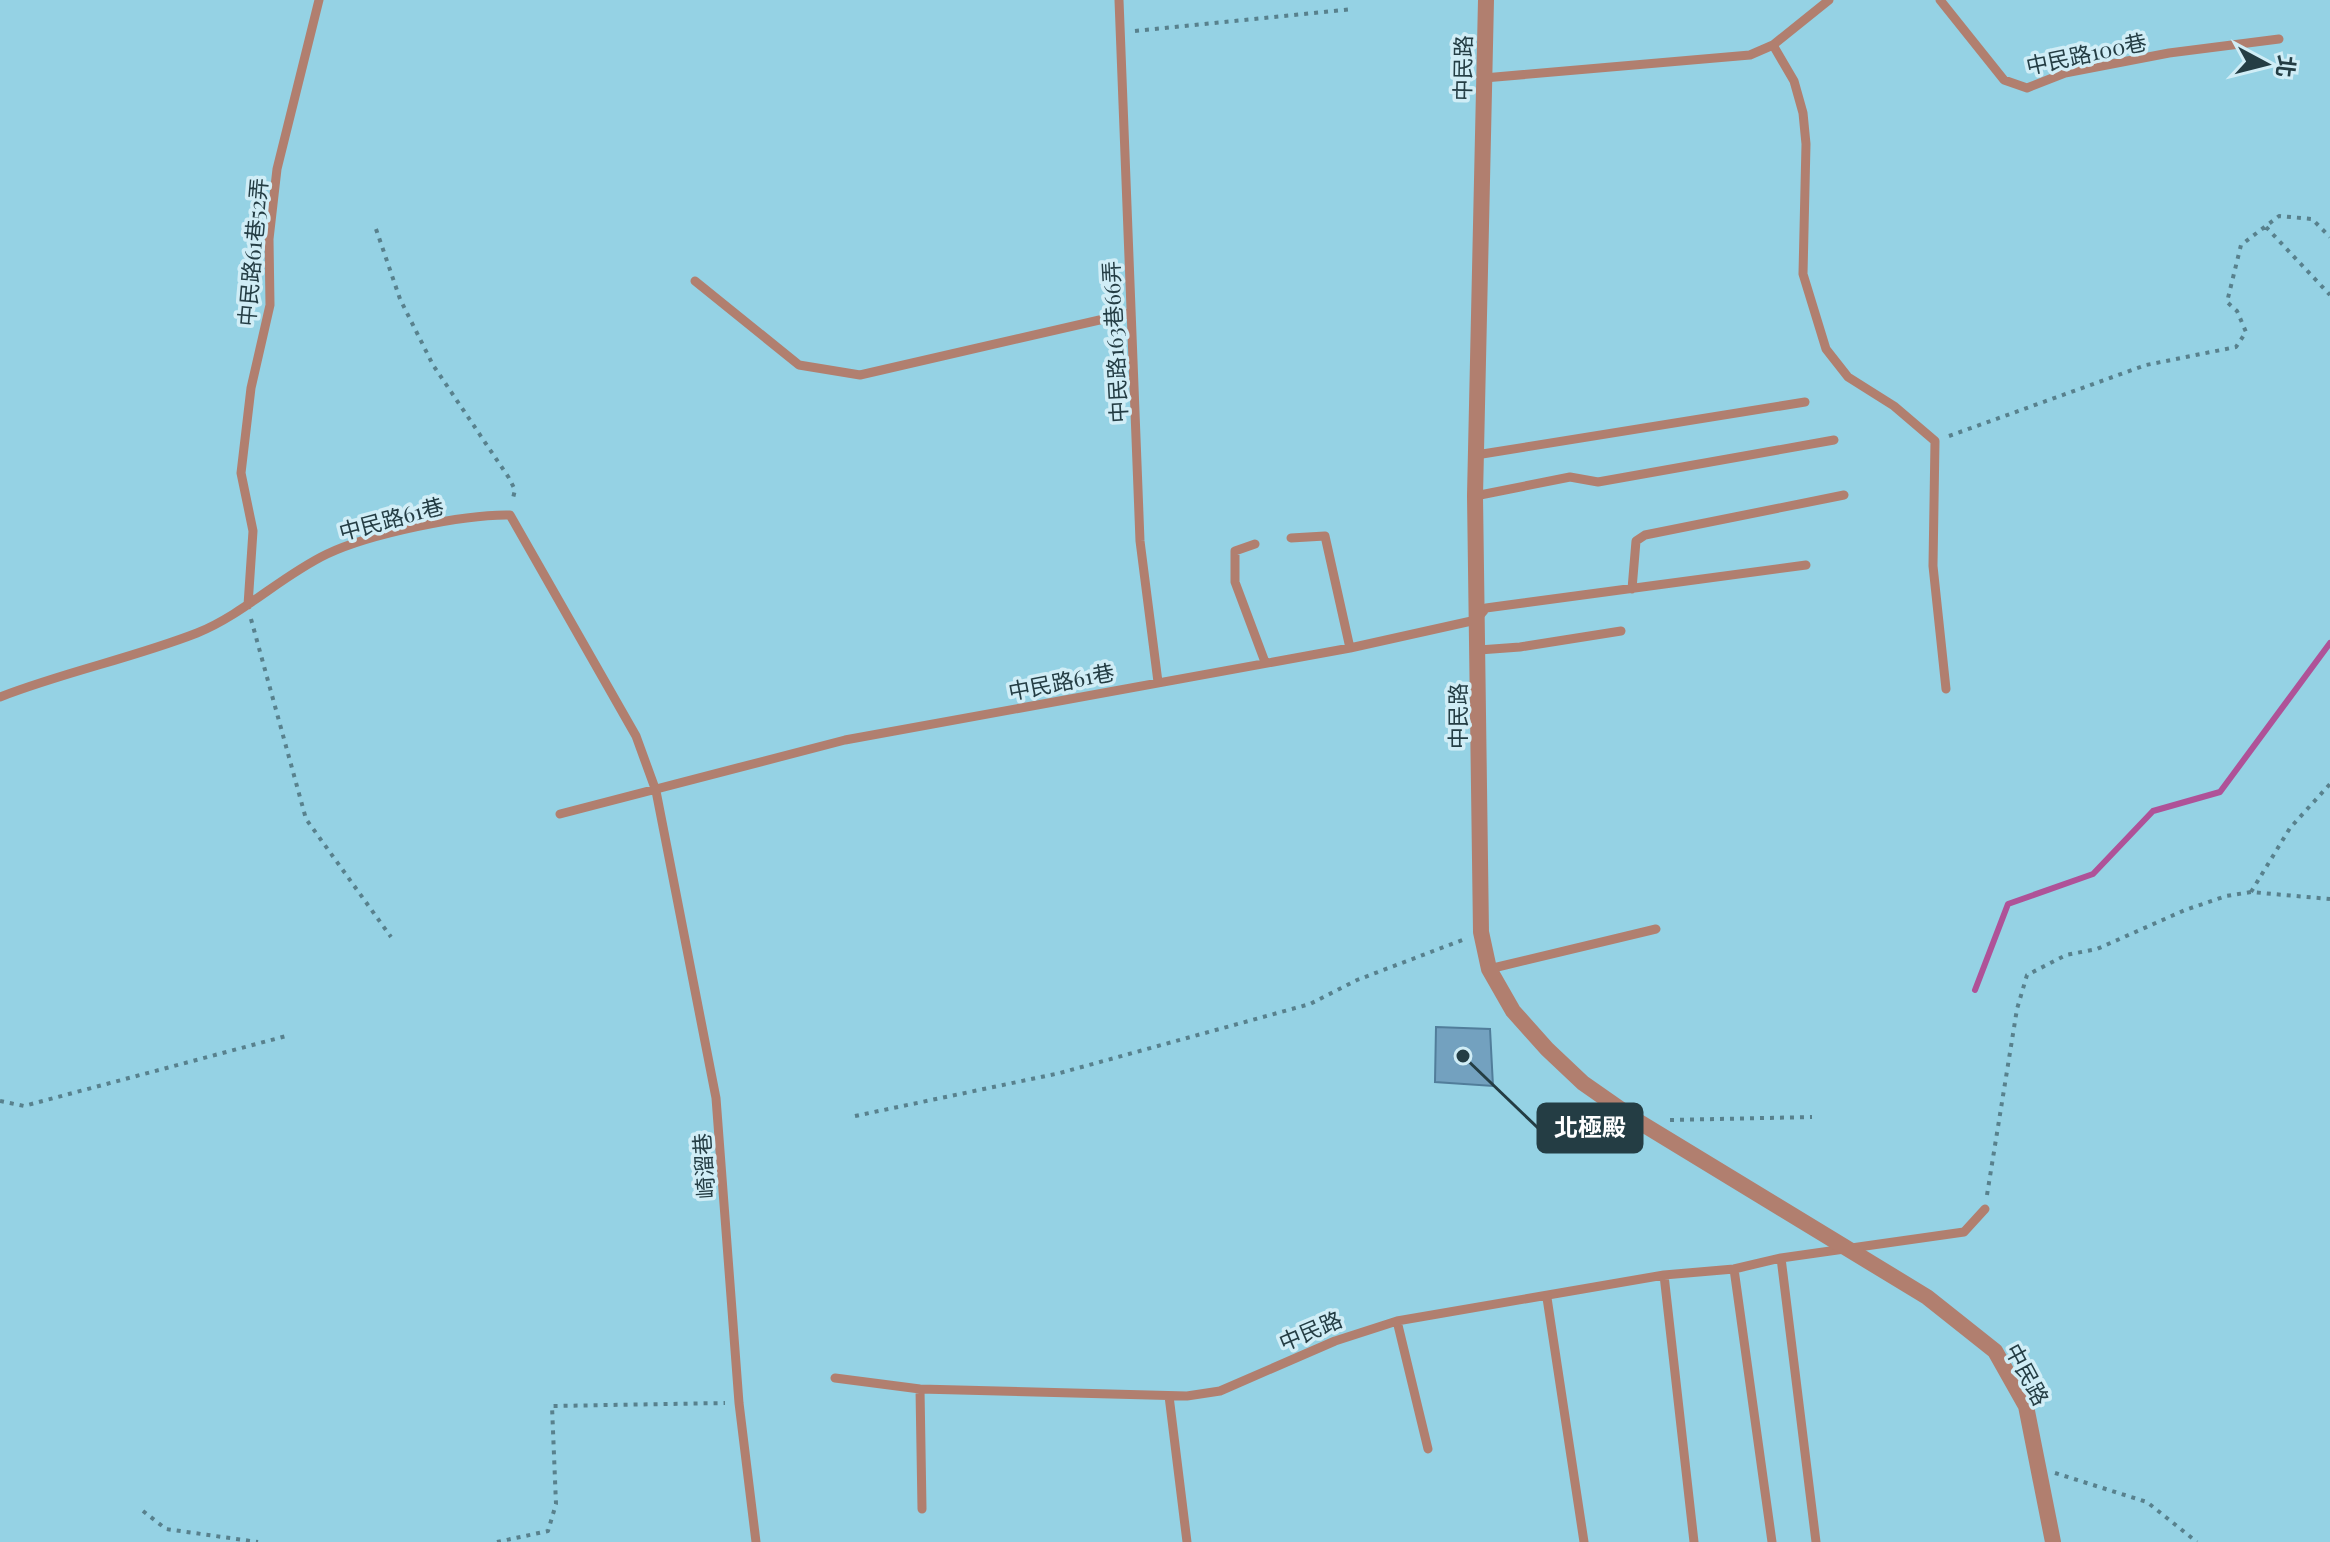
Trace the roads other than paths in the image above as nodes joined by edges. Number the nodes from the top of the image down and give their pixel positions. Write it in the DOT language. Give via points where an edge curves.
graph roads {
  1 [pos="319,0"];
  2 [pos="1119,0"];
  3 [pos="1486,0"];
  4 [pos="1829,0"];
  5 [pos="1940,0"];
  6 [pos="2279,39"];
  7 [pos="1773,45"];
  8 [pos="1484,78"];
  9 [pos="695,281"];
  10 [pos="1130,313"];
  11 [pos="1805,402"];
  12 [pos="1834,440"];
  13 [pos="1476,455"];
  14 [pos="1844,495"];
  15 [pos="1475,496"];
  16 [pos="1291,538"];
  17 [pos="1255,544"];
  18 [pos="1806,565"];
  19 [pos="1632,589"];
  20 [pos="248,605"];
  21 [pos="1476,620"];
  22 [pos="1621,631"];
  23 [pos="1350,648"];
  24 [pos="1479,650"];
  25 [pos="1265,662"];
  26 [pos="1158,682"];
  27 [pos="1946,689"];
  28 [pos="0,697"];
  29 [pos="656,791"];
  30 [pos="560,814"];
  31 [pos="1656,929"];
  32 [pos="1489,969"];
  33 [pos="1985,1209"];
  34 [pos="1848,1251"];
  35 [pos="1781,1258"];
  36 [pos="1734,1269"];
  37 [pos="1664,1275"];
  38 [pos="1547,1298"];
  39 [pos="1397,1321"];
  40 [pos="835,1378"];
  41 [pos="920,1389"];
  42 [pos="1169,1396"];
  43 [pos="1428,1449"];
  44 [pos="922,1509"];
  45 [pos="756,1542"];
  46 [pos="1187,1542"];
  47 [pos="1584,1542"];
  48 [pos="1694,1542"];
  49 [pos="1772,1542"];
  50 [pos="1816,1542"];
  51 [pos="2053,1542"];
  1 -- 20 [label="lane, 中民路61巷52弄" via="277,169 269,239 270,305 251,388 241,473 253,531"];
  2 -- 10 [label="lane, 中民路163巷66弄"];
  3 -- 8 [label="street, 中民路"];
  4 -- 7 [label="lane"];
  5 -- 6 [label="lane, 中民路100巷" via="2004,80 2027,88 2065,73"];
  7 -- 8 [label="lane" via="1750,55"];
  7 -- 27 [label="lane" via="1794,81 1803,113 1803,274 1826,349 1848,377 1935,441 1933,566"];
  8 -- 13 [label="street, 中民路"];
  9 -- 10 [label="lane" via="799,365 860,375"];
  10 -- 26 [label="lane, 中民路163巷66弄" via="1140,541"];
  11 -- 13 [label="lane"];
  12 -- 15 [label="lane" via="1598,482 1570,477"];
  13 -- 15 [label="street, 中民路"];
  14 -- 19 [label="lane" via="1645,535 1632,551"];
  15 -- 21 [label="street, 中民路"];
  16 -- 23 [label="lane" via="1325,536"];
  17 -- 25 [label="lane" via="1235,551 1235,582"];
  18 -- 19 [label="lane, 中民路61巷"];
  19 -- 21 [label="lane, 中民路61巷" via="1486,608"];
  20 -- 28 [label="lane, 中民路61巷" via="195,634"];
  20 -- 29 [label="lane, 中民路61巷" via="326,554 465,518 510,515 636,736"];
  21 -- 23 [label="lane, 中民路61巷"];
  21 -- 24 [label="street, 中民路"];
  22 -- 24 [label="lane"];
  23 -- 25 [label="lane, 中民路61巷"];
  24 -- 32 [label="street, 中民路" via="1481,932"];
  25 -- 26 [label="lane, 中民路61巷"];
  26 -- 29 [label="lane, 中民路61巷" via="845,740"];
  29 -- 30 [label="lane, 中民路61巷"];
  29 -- 45 [label="lane, 崎溜巷" via="716,1098 739,1403"];
  31 -- 32 [label="lane"];
  32 -- 34 [label="street, 中民路" via="1513,1011 1583,1083"];
  33 -- 34 [label="lane, 中民路" via="1964,1232"];
  34 -- 35 [label="lane, 中民路"];
  34 -- 51 [label="street, 中民路" via="1927,1297 1995,1351 2026,1406"];
  35 -- 36 [label="lane, 中民路"];
  35 -- 50 [label="lane"];
  36 -- 37 [label="lane, 中民路"];
  36 -- 49 [label="lane"];
  37 -- 38 [label="lane, 中民路"];
  37 -- 48 [label="lane"];
  38 -- 39 [label="lane, 中民路"];
  38 -- 47 [label="lane"];
  39 -- 42 [label="lane, 中民路" via="1335,1341 1220,1391"];
  39 -- 43 [label="lane"];
  40 -- 41 [label="lane, 中民路"];
  41 -- 42 [label="lane, 中民路"];
  41 -- 44 [label="lane"];
  42 -- 46 [label="lane"];
}
